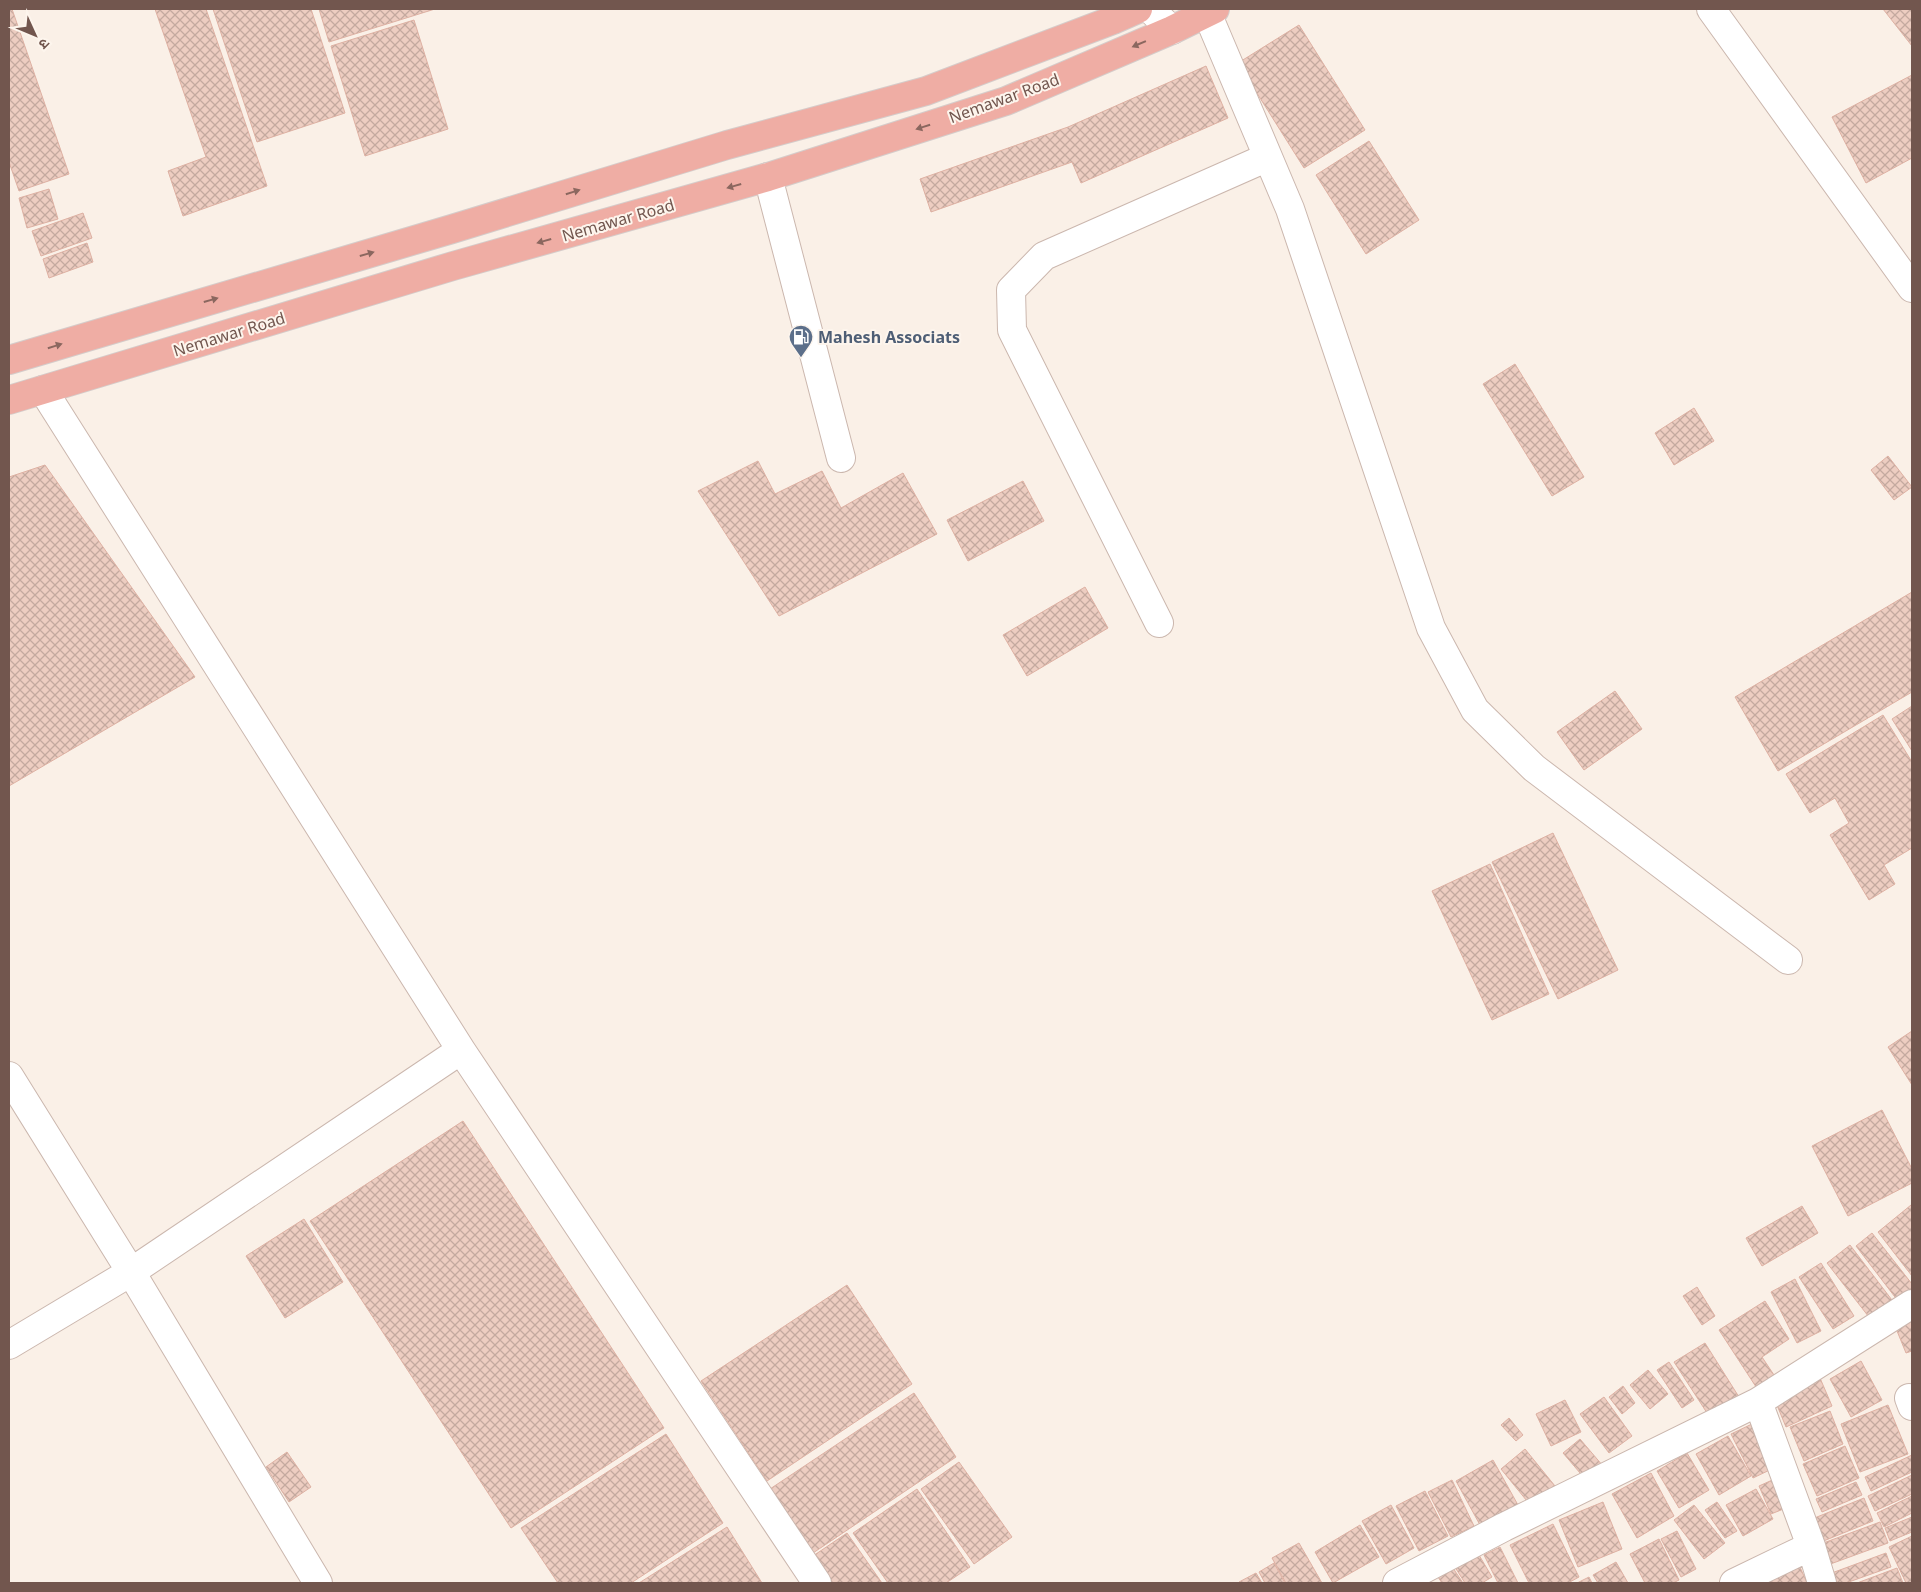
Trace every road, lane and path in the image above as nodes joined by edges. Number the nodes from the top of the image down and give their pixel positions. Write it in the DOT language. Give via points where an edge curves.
graph roads {
  1 [pos="1138,9"];
  2 [pos="1150,9"];
  3 [pos="1711,9"];
  4 [pos="1211,11"];
  5 [pos="1172,30"];
  6 [pos="1268,157"];
  7 [pos="768,177"];
  8 [pos="1912,288"];
  9 [pos="9,360"];
  10 [pos="43,390"];
  11 [pos="9,400"];
  12 [pos="841,458"];
  13 [pos="1159,622"];
  14 [pos="1788,960"];
  15 [pos="461,1050"];
  16 [pos="9,1076"];
  17 [pos="131,1272"];
  18 [pos="1912,1304"];
  19 [pos="9,1345"];
  20 [pos="1758,1402"];
  21 [pos="1811,1546"];
  22 [pos="318,1583"];
  23 [pos="817,1583"];
  24 [pos="1397,1583"];
  25 [pos="1734,1583"];
  26 [pos="1822,1583"];
  9 -- 1 [label="highway, Nemawar Road, one-way" via="727,146 926,91"];
  2 -- 5 [label="street"];
  3 -- 8 [label="street"];
  4 -- 5 [label="highway, Nemawar Road"];
  4 -- 6 [label="street"];
  5 -- 7 [label="highway, Nemawar Road, one-way" via="1006,101"];
  6 -- 13 [label="street" via="1044,256 1011,290 1012,330"];
  6 -- 14 [label="street" via="1290,208 1431,628 1476,710 1534,768"];
  7 -- 10 [label="highway, Nemawar Road, one-way" via="453,266"];
  7 -- 12 [label="street"];
  10 -- 11 [label="highway, Nemawar Road"];
  10 -- 15 [label="street"];
  15 -- 17 [label="street"];
  15 -- 23 [label="street"];
  16 -- 17 [label="street"];
  17 -- 19 [label="street"];
  17 -- 22 [label="street"];
  18 -- 20 [label="street"];
  20 -- 21 [label="street"];
  20 -- 24 [label="street"];
  21 -- 25 [label="street"];
  21 -- 26 [label="street"];
}
